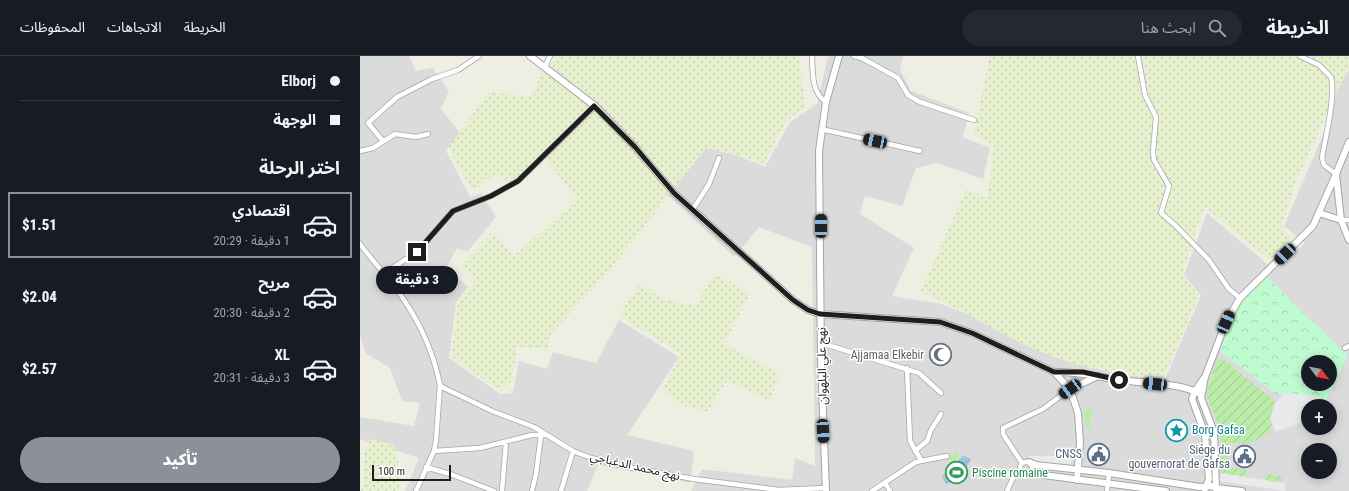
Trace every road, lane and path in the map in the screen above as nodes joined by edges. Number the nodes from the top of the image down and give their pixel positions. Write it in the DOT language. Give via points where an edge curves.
graph roads {
  1 [pos="479,56"];
  2 [pos="530,56"];
  3 [pos="550,56"];
  4 [pos="812,56"];
  5 [pos="839,56"];
  6 [pos="854,56"];
  7 [pos="1138,56"];
  8 [pos="1300,56"];
  9 [pos="545,67"];
  10 [pos="826,102"];
  11 [pos="594,106"];
  12 [pos="974,120"];
  13 [pos="821,129"];
  14 [pos="428,134"];
  15 [pos="383,141"];
  16 [pos="1349,142"];
  17 [pos="920,150"];
  18 [pos="360,151"];
  19 [pos="719,158"];
  20 [pos="1336,174"];
  21 [pos="693,209"];
  22 [pos="1319,213"];
  23 [pos="1342,220"];
  24 [pos="1349,220"];
  25 [pos="1349,240"];
  26 [pos="360,244"];
  27 [pos="383,274"];
  28 [pos="1240,298"];
  29 [pos="820,314"];
  30 [pos="821,343"];
  31 [pos="907,368"];
  32 [pos="1054,372"];
  33 [pos="1098,376"];
  34 [pos="1205,377"];
  35 [pos="440,385"];
  36 [pos="1070,389"];
  37 [pos="1194,390"];
  38 [pos="941,393"];
  39 [pos="1201,394"];
  40 [pos="941,414"];
  41 [pos="547,434"];
  42 [pos="541,435"];
  43 [pos="506,442"];
  44 [pos="434,451"];
  45 [pos="574,451"];
  46 [pos="916,451"];
  47 [pos="947,456"];
  48 [pos="921,460"];
  49 [pos="1026,463"];
  50 [pos="426,467"];
  51 [pos="1079,469"];
  52 [pos="1021,471"];
  53 [pos="1028,473"];
  54 [pos="1109,473"];
  55 [pos="1077,480"];
  56 [pos="885,483"];
  57 [pos="1108,484"];
  58 [pos="826,489"];
  59 [pos="1206,489"];
  60 [pos="796,490"];
  61 [pos="1217,490"];
  62 [pos="416,491"];
  63 [pos="494,491"];
  64 [pos="502,491"];
  65 [pos="532,491"];
  66 [pos="561,491"];
  67 [pos="872,491"];
  68 [pos="890,491"];
  69 [pos="1007,491"];
  70 [pos="1107,491"];
  71 [pos="1166,491"];
  72 [pos="1242,491"];
  1 -- 15 [label="street" via="458,70 412,88 384,107 368,122"];
  2 -- 9 [label="street"];
  3 -- 9 [label="street"];
  4 -- 10 [label="street" via="814,86 819,97"];
  5 -- 10 [label="street, نهج علي البلهوان"];
  6 -- 12 [label="street" via="898,78 908,95 920,102"];
  7 -- 28 [label="street" via="1145,95 1156,117 1154,160 1169,186 1161,213 1209,260 1229,289"];
  8 -- 20 [label="street" via="1319,65 1331,77 1330,109 1322,158 1324,166"];
  9 -- 11 [label="street"];
  10 -- 13 [label="street, نهج علي البلهوان"];
  11 -- 21 [label="street" via="635,147 674,193"];
  11 -- 27 [label="street" via="518,181 491,196 453,211 417,252"];
  13 -- 17 [label="street"];
  13 -- 29 [label="street, نهج علي البلهوان"];
  14 -- 15 [label="street" via="416,137 395,134"];
  15 -- 18 [label="street" via="373,148"];
  16 -- 20 [label="street"];
  19 -- 21 [label="street" via="709,184"];
  20 -- 22 [label="street"];
  20 -- 23 [label="street"];
  21 -- 29 [label="street" via="793,300"];
  22 -- 23 [label="street"];
  22 -- 28 [label="street" via="1305,235"];
  23 -- 24 [label="street"];
  23 -- 25 [label="street"];
  26 -- 27 [label="street"];
  27 -- 35 [label="street" via="415,318 426,341"];
  28 -- 34 [label="street" via="1228,318"];
  29 -- 30 [label="street, نهج علي البلهوان"];
  29 -- 32 [label="street" via="940,322 972,333"];
  30 -- 31 [label="street"];
  30 -- 58 [label="street, نهج علي البلهوان"];
  31 -- 38 [label="street" via="923,375"];
  31 -- 46 [label="street" via="910,441"];
  32 -- 33 [label="street" via="1077,372"];
  32 -- 36 [label="street"];
  33 -- 36 [label="street"];
  33 -- 37 [label="street" via="1184,386"];
  34 -- 37 [label="street"];
  34 -- 39 [label="street"];
  35 -- 41 [label="street, نهج محمد الدغباجي"];
  35 -- 44 [label="street"];
  36 -- 49 [label="street" via="1043,409 1003,428 1002,434"];
  36 -- 51 [label="street" via="1080,428"];
  37 -- 39 [label="street"];
  37 -- 59 [label="street" via="1192,399 1204,427 1207,444 1209,479"];
  39 -- 61 [label="street" via="1214,432"];
  40 -- 46 [label="street" via="927,441"];
  41 -- 42 [label="street"];
  41 -- 45 [label="street, نهج محمد الدغباجي"];
  42 -- 43 [label="street"];
  42 -- 65 [label="street"];
  43 -- 44 [label="street" via="480,448"];
  43 -- 64 [label="street"];
  44 -- 50 [label="street"];
  45 -- 60 [label="street, نهج محمد الدغباجي" via="626,466 676,476"];
  45 -- 66 [label="street"];
  46 -- 48 [label="street"];
  47 -- 48 [label="street"];
  48 -- 56 [label="street"];
  49 -- 51 [label="street"];
  49 -- 52 [label="street" via="1020,468"];
  49 -- 53 [label="street" via="1032,469"];
  50 -- 62 [label="street"];
  50 -- 63 [label="street"];
  51 -- 54 [label="street"];
  51 -- 55 [label="street"];
  52 -- 53 [label="street"];
  52 -- 69 [label="street" via="1014,476"];
  53 -- 55 [label="street"];
  54 -- 57 [label="street"];
  54 -- 59 [label="street"];
  55 -- 57 [label="street"];
  56 -- 67 [label="street"];
  56 -- 68 [label="street"];
  57 -- 70 [label="street"];
  57 -- 71 [label="street"];
  58 -- 60 [label="street, نهج محمد الدغباجي"];
  59 -- 61 [label="street" via="1212,486"];
  61 -- 72 [label="street"];
}
